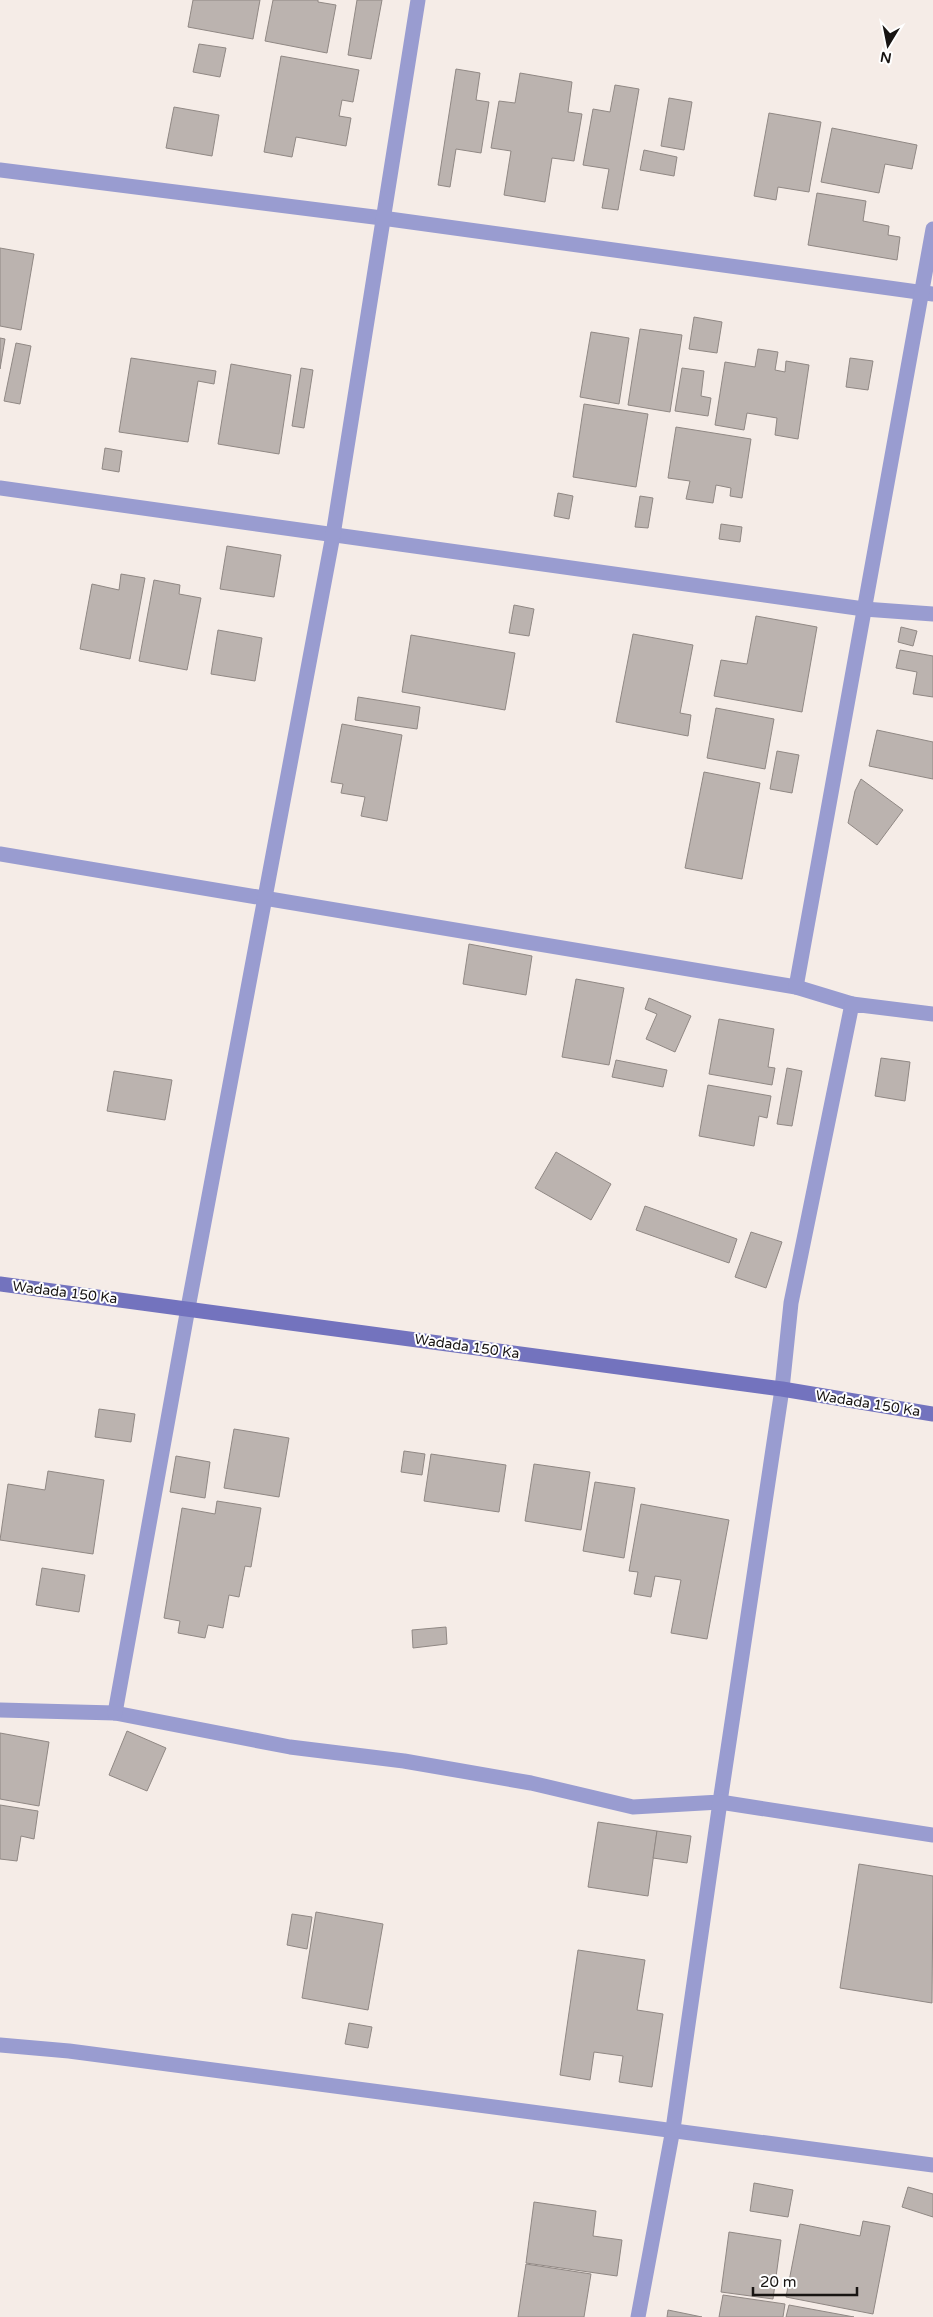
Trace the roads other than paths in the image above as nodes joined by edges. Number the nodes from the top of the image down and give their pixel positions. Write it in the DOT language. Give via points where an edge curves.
graph roads {
  1 [pos="418,0"];
  2 [pos="0,170"];
  3 [pos="382,218"];
  4 [pos="933,229"];
  5 [pos="927,293"];
  6 [pos="0,488"];
  7 [pos="333,535"];
  8 [pos="864,608"];
  9 [pos="933,614"];
  10 [pos="0,854"];
  11 [pos="266,899"];
  12 [pos="796,987"];
  13 [pos="852,1004"];
  14 [pos="933,1014"];
  15 [pos="0,1284"];
  16 [pos="188,1308"];
  17 [pos="782,1389"];
  18 [pos="933,1414"];
  19 [pos="0,1710"];
  20 [pos="115,1713"];
  21 [pos="720,1802"];
  22 [pos="933,1835"];
  23 [pos="0,2046"];
  24 [pos="673,2129"];
  25 [pos="933,2165"];
  26 [pos="638,2317"];
  1 -- 3 [label="street"];
  2 -- 3 [label="street"];
  3 -- 5 [label="street"];
  3 -- 7 [label="street"];
  4 -- 5 [label="street"];
  5 -- 8 [label="street"];
  6 -- 7 [label="street"];
  7 -- 8 [label="street"];
  7 -- 11 [label="street"];
  8 -- 9 [label="street"];
  8 -- 12 [label="street"];
  10 -- 11 [label="street"];
  11 -- 12 [label="street"];
  11 -- 16 [label="street"];
  12 -- 13 [label="street"];
  13 -- 14 [label="street"];
  13 -- 17 [label="street" via="791,1303"];
  15 -- 16 [label="street, Wadada 150 Ka"];
  16 -- 17 [label="street, Wadada 150 Ka"];
  16 -- 20 [label="street"];
  17 -- 18 [label="street, Wadada 150 Ka"];
  17 -- 21 [label="street"];
  19 -- 20 [label="street"];
  20 -- 21 [label="street" via="290,1747 404,1761 531,1783 633,1806"];
  21 -- 22 [label="street"];
  21 -- 24 [label="street"];
  23 -- 24 [label="street" via="69,2051"];
  24 -- 25 [label="street"];
  24 -- 26 [label="street"];
}
